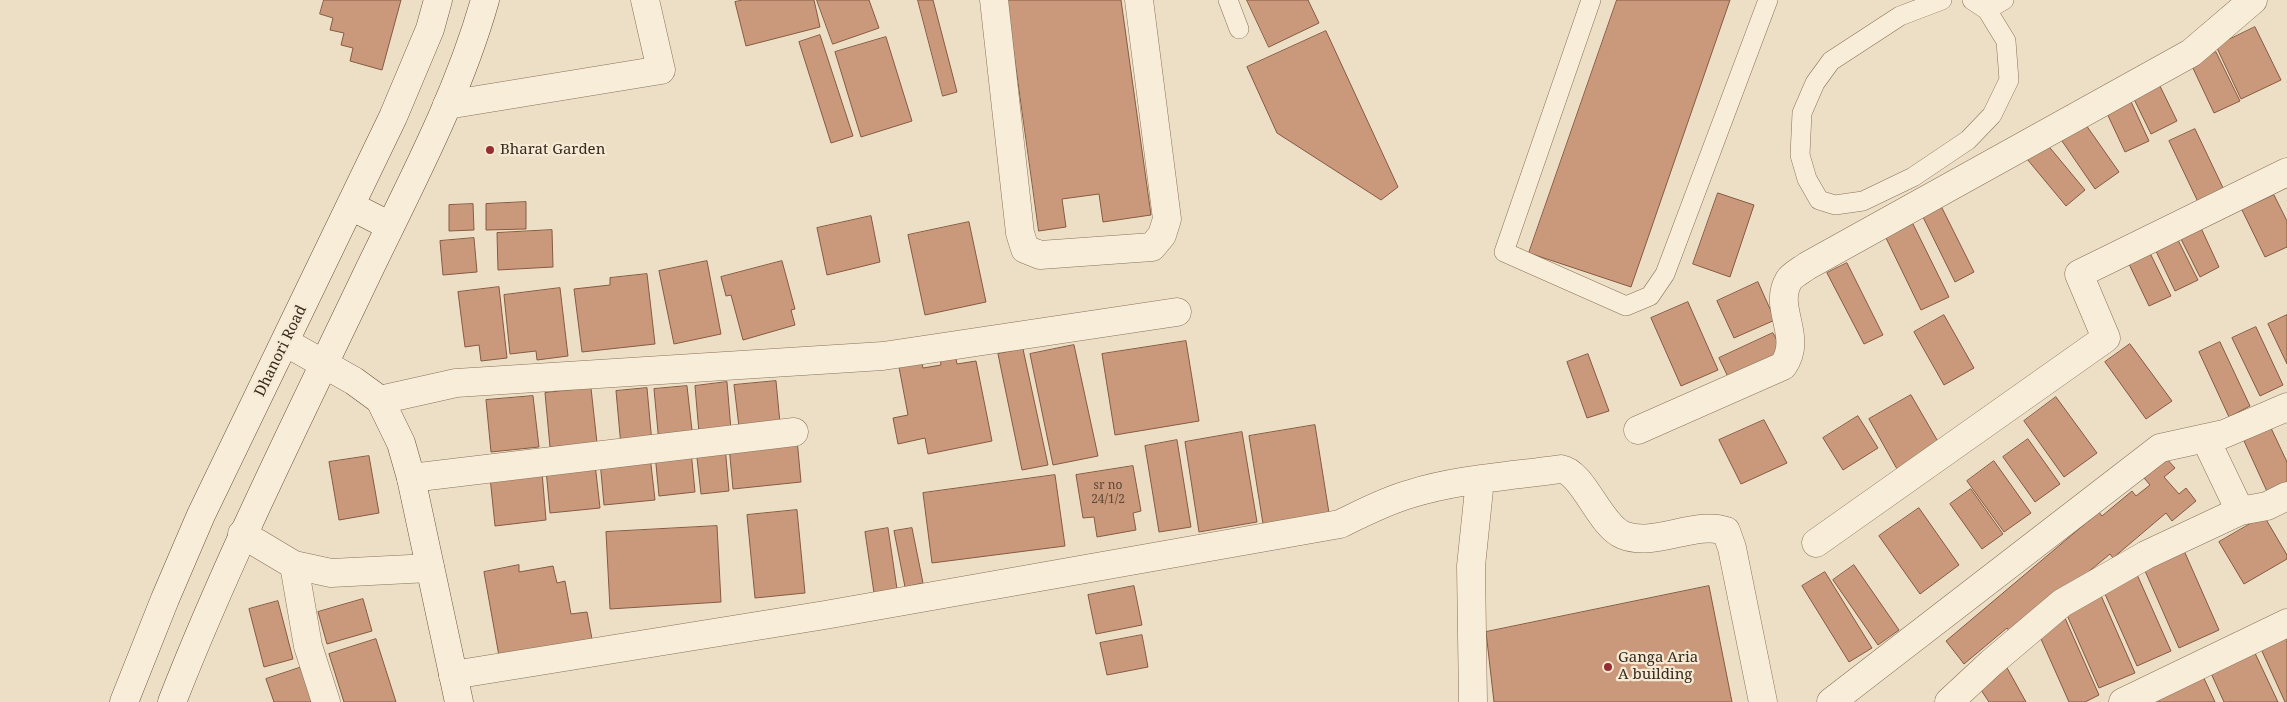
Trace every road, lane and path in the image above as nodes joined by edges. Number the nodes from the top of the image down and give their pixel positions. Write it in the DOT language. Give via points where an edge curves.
graph roads {
  1 [pos="438,0"];
  2 [pos="485,0"];
  3 [pos="645,0"];
  4 [pos="994,0"];
  5 [pos="1139,0"];
  6 [pos="1228,0"];
  7 [pos="1591,0"];
  8 [pos="1768,0"];
  9 [pos="1942,0"];
  10 [pos="2004,0"];
  11 [pos="2254,0"];
  12 [pos="1979,5"];
  13 [pos="1240,29"];
  14 [pos="447,104"];
  15 [pos="2287,172"];
  16 [pos="350,206"];
  17 [pos="390,226"];
  18 [pos="1177,312"];
  19 [pos="285,342"];
  20 [pos="324,364"];
  21 [pos="380,400"];
  22 [pos="2287,408"];
  23 [pos="1638,430"];
  24 [pos="794,432"];
  25 [pos="2206,438"];
  26 [pos="411,478"];
  27 [pos="1480,480"];
  28 [pos="2287,496"];
  29 [pos="2240,511"];
  30 [pos="242,534"];
  31 [pos="1816,543"];
  32 [pos="294,565"];
  33 [pos="430,568"];
  34 [pos="2287,623"];
  35 [pos="453,675"];
  36 [pos="124,702"];
  37 [pos="172,702"];
  38 [pos="326,702"];
  39 [pos="459,702"];
  40 [pos="1473,702"];
  41 [pos="1763,702"];
  42 [pos="1831,702"];
  43 [pos="1949,702"];
  44 [pos="2123,702"];
  1 -- 16 [label="street, Dhanori Road" via="430,29 394,117"];
  2 -- 14 [label="street" via="472,44"];
  3 -- 14 [label="street" via="661,70"];
  4 -- 5 [label="street" via="1020,233 1025,249 1040,255 1152,247 1162,235 1167,219"];
  6 -- 13 [label="lane"];
  7 -- 8 [label="lane" via="1504,252 1626,306 1650,296 1665,274"];
  9 -- 12 [label="lane" via="1900,16 1838,56 1815,83 1802,113 1800,155 1807,179 1819,200 1835,205 1863,201 1913,178 1968,140 1992,115 2009,80 2006,41"];
  10 -- 12 [label="lane"];
  11 -- 23 [label="street" via="2191,53 1807,266 1789,280 1783,298 1791,342 1790,356 1783,366"];
  14 -- 17 [label="street"];
  15 -- 31 [label="street" via="2079,274 2106,338"];
  16 -- 17 [label="street"];
  16 -- 19 [label="street, Dhanori Road"];
  17 -- 20 [label="street"];
  18 -- 21 [label="street" via="883,356 456,383"];
  19 -- 20 [label="street"];
  19 -- 36 [label="street, Dhanori Road" via="201,516"];
  20 -- 21 [label="street"];
  20 -- 30 [label="street"];
  21 -- 26 [label="street" via="401,443"];
  22 -- 25 [label="street" via="2224,434"];
  24 -- 26 [label="street"];
  25 -- 29 [label="street"];
  25 -- 42 [label="street" via="2160,448"];
  26 -- 33 [label="street"];
  27 -- 35 [label="street" via="1412,493 1340,524 825,616"];
  27 -- 40 [label="street" via="1471,566"];
  27 -- 41 [label="street" via="1565,470 1572,474 1620,534 1634,539 1709,529 1726,531"];
  28 -- 29 [label="street" via="2267,506"];
  29 -- 43 [label="street" via="2146,555 2062,603"];
  30 -- 32 [label="street"];
  30 -- 37 [label="street"];
  32 -- 33 [label="street" via="331,573"];
  32 -- 38 [label="street" via="308,646"];
  33 -- 35 [label="street"];
  34 -- 44 [label="street"];
  35 -- 39 [label="street"];
}
